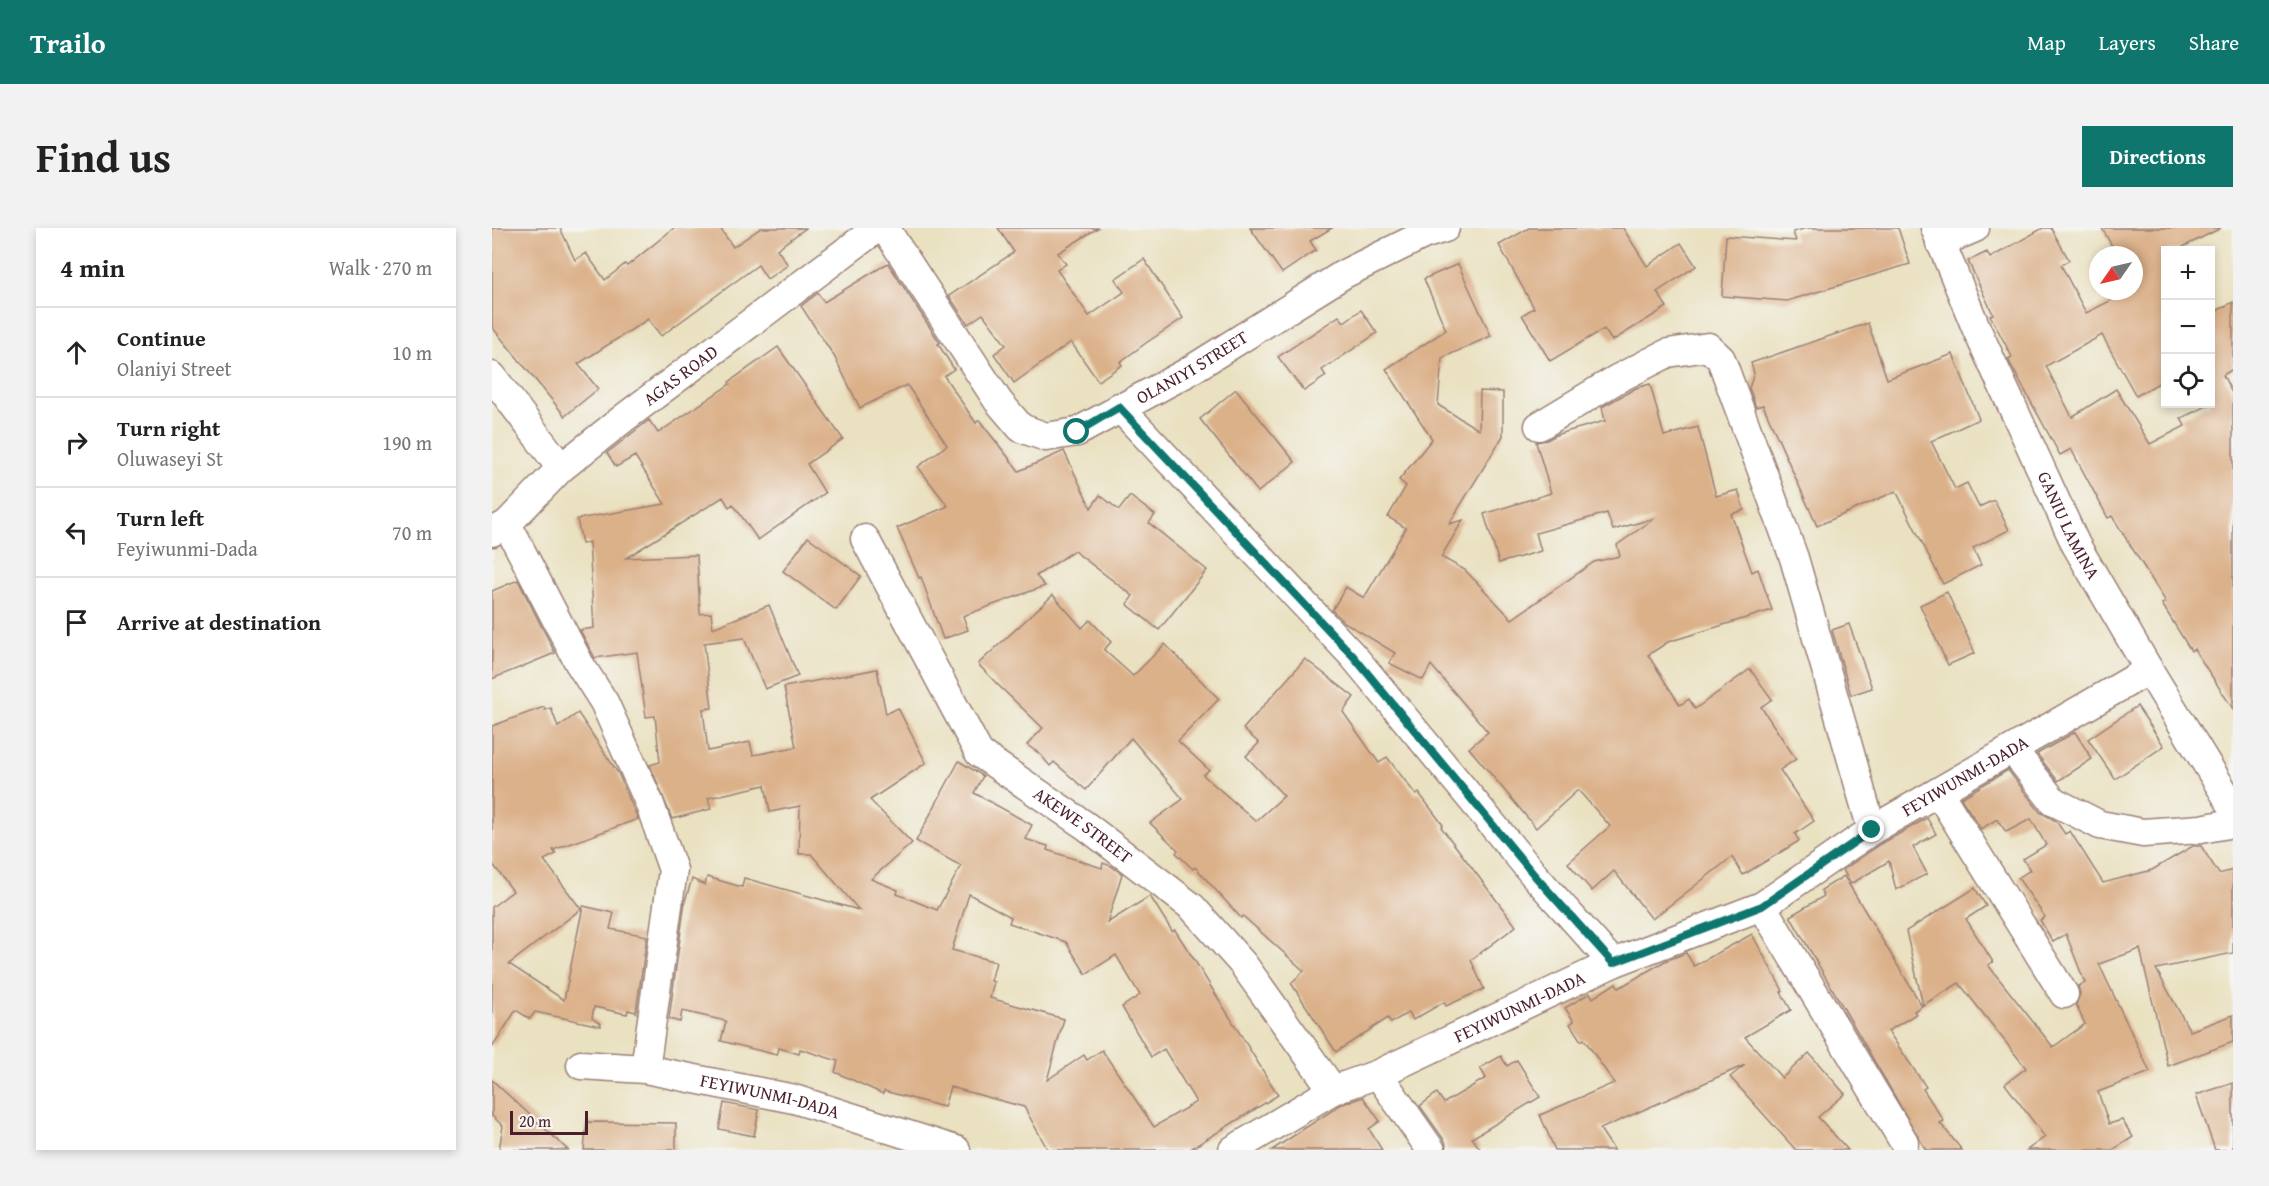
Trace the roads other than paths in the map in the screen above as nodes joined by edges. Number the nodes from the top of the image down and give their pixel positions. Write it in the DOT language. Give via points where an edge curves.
graph roads {
  1 [pos="877,228"];
  2 [pos="885,228"];
  3 [pos="1444,228"];
  4 [pos="1975,228"];
  5 [pos="1938,236"];
  6 [pos="492,376"];
  7 [pos="1119,407"];
  8 [pos="1539,426"];
  9 [pos="561,468"];
  10 [pos="500,528"];
  11 [pos="865,539"];
  12 [pos="2149,670"];
  13 [pos="2013,750"];
  14 [pos="1939,793"];
  15 [pos="2233,807"];
  16 [pos="2233,823"];
  17 [pos="1872,830"];
  18 [pos="1762,906"];
  19 [pos="1613,963"];
  20 [pos="2064,994"];
  21 [pos="581,1065"];
  22 [pos="645,1069"];
  23 [pos="1378,1074"];
  24 [pos="1333,1090"];
  25 [pos="1904,1142"];
  26 [pos="956,1150"];
  27 [pos="1233,1150"];
  28 [pos="1431,1150"];
  1 -- 9 [label="street, AGAS ROAD"];
  2 -- 7 [label="street, OLANIYI STREET" via="998,401 1021,428 1046,437 1077,432"];
  3 -- 7 [label="street, OLANIYI STREET" via="1344,274 1186,373"];
  4 -- 5 [label="street"];
  5 -- 12 [label="street, GANIU LAMINA" via="2076,544"];
  6 -- 9 [label="street"];
  7 -- 19 [label="street" via="1354,657 1535,876"];
  8 -- 17 [label="street" via="1668,353 1708,347 1721,359 1794,558"];
  9 -- 10 [label="street, AGAS ROAD"];
  10 -- 22 [label="street" via="604,702 650,802 673,870"];
  11 -- 24 [label="street, AKEWE STREET" via="979,753 1086,826 1192,907 1243,964"];
  12 -- 13 [label="street, FEYIWUNMI-DADA"];
  12 -- 15 [label="street, GANIU LAMINA"];
  13 -- 14 [label="street, FEYIWUNMI-DADA"];
  13 -- 16 [label="street" via="2053,801 2100,825 2143,833 2201,830"];
  14 -- 17 [label="street, FEYIWUNMI-DADA"];
  14 -- 20 [label="street"];
  17 -- 18 [label="street, FEYIWUNMI-DADA"];
  18 -- 19 [label="street, FEYIWUNMI-DADA"];
  18 -- 25 [label="street"];
  19 -- 23 [label="street, FEYIWUNMI-DADA"];
  21 -- 22 [label="street, FEYIWUNMI-DADA"];
  22 -- 26 [label="street, FEYIWUNMI-DADA" via="794,1099"];
  23 -- 24 [label="street, FEYIWUNMI-DADA"];
  23 -- 28 [label="street"];
  24 -- 27 [label="street, FEYIWUNMI-DADA"];
}
